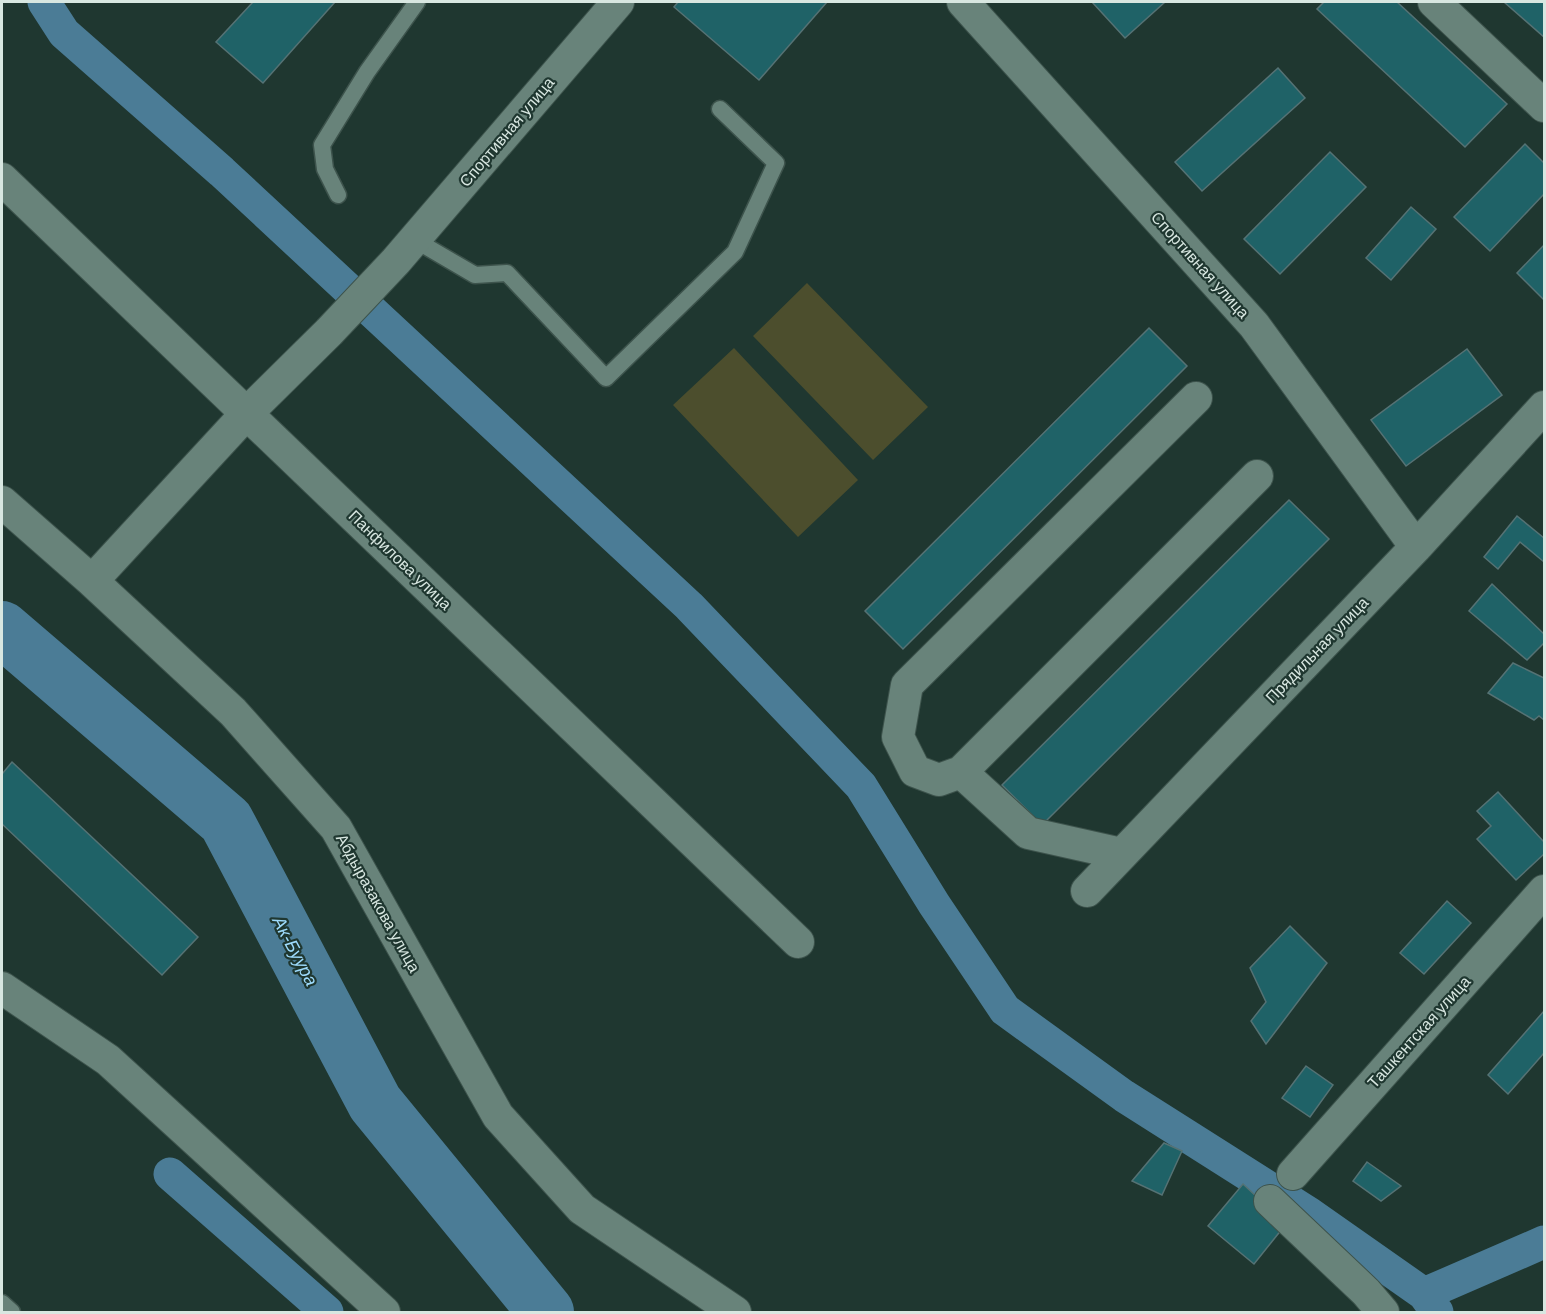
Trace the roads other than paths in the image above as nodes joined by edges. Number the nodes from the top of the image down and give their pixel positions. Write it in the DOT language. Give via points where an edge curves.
graph roads {
  1 [pos="417,2"];
  2 [pos="618,2"];
  3 [pos="963,2"];
  4 [pos="1434,2"];
  5 [pos="1545,106"];
  6 [pos="720,109"];
  7 [pos="2,179"];
  8 [pos="338,195"];
  9 [pos="405,251"];
  10 [pos="1196,398"];
  11 [pos="1545,407"];
  12 [pos="247,413"];
  13 [pos="1257,476"];
  14 [pos="2,502"];
  15 [pos="1416,547"];
  16 [pos="92,581"];
  17 [pos="961,772"];
  18 [pos="1122,854"];
  19 [pos="1087,891"];
  20 [pos="1545,891"];
  21 [pos="798,942"];
  22 [pos="2,988"];
  23 [pos="1293,1174"];
  24 [pos="1270,1201"];
  25 [pos="2,1303"];
  26 [pos="12,1312"];
  27 [pos="384,1312"];
  28 [pos="735,1312"];
  29 [pos="1383,1312"];
  1 -- 8 [label="lane" via="322,145 325,169"];
  2 -- 9 [label="street, Спортивная улица"];
  3 -- 15 [label="street, Спортивная улица" via="1254,326"];
  4 -- 5 [label="street"];
  6 -- 9 [label="lane" via="776,163 735,252 606,378 507,273 475,275"];
  7 -- 12 [label="street, Панфилова улица"];
  9 -- 12 [label="street, Спортивная улица"];
  10 -- 17 [label="street" via="907,685 897,737 915,771 939,780"];
  11 -- 15 [label="street, Прядильная улица"];
  12 -- 16 [label="street, Спортивная улица"];
  12 -- 21 [label="street, Панфилова улица"];
  13 -- 17 [label="street"];
  14 -- 16 [label="street, Абдыразакова улица"];
  15 -- 18 [label="street, Прядильная улица"];
  16 -- 28 [label="street, Абдыразакова улица" via="233,712 336,828 498,1116 582,1209"];
  17 -- 18 [label="street" via="1028,833"];
  18 -- 19 [label="street, Прядильная улица"];
  20 -- 23 [label="street, Ташкентская улица"];
  22 -- 27 [label="street" via="108,1060"];
  24 -- 29 [label="street"];
  25 -- 26 [label="lane"];
}
